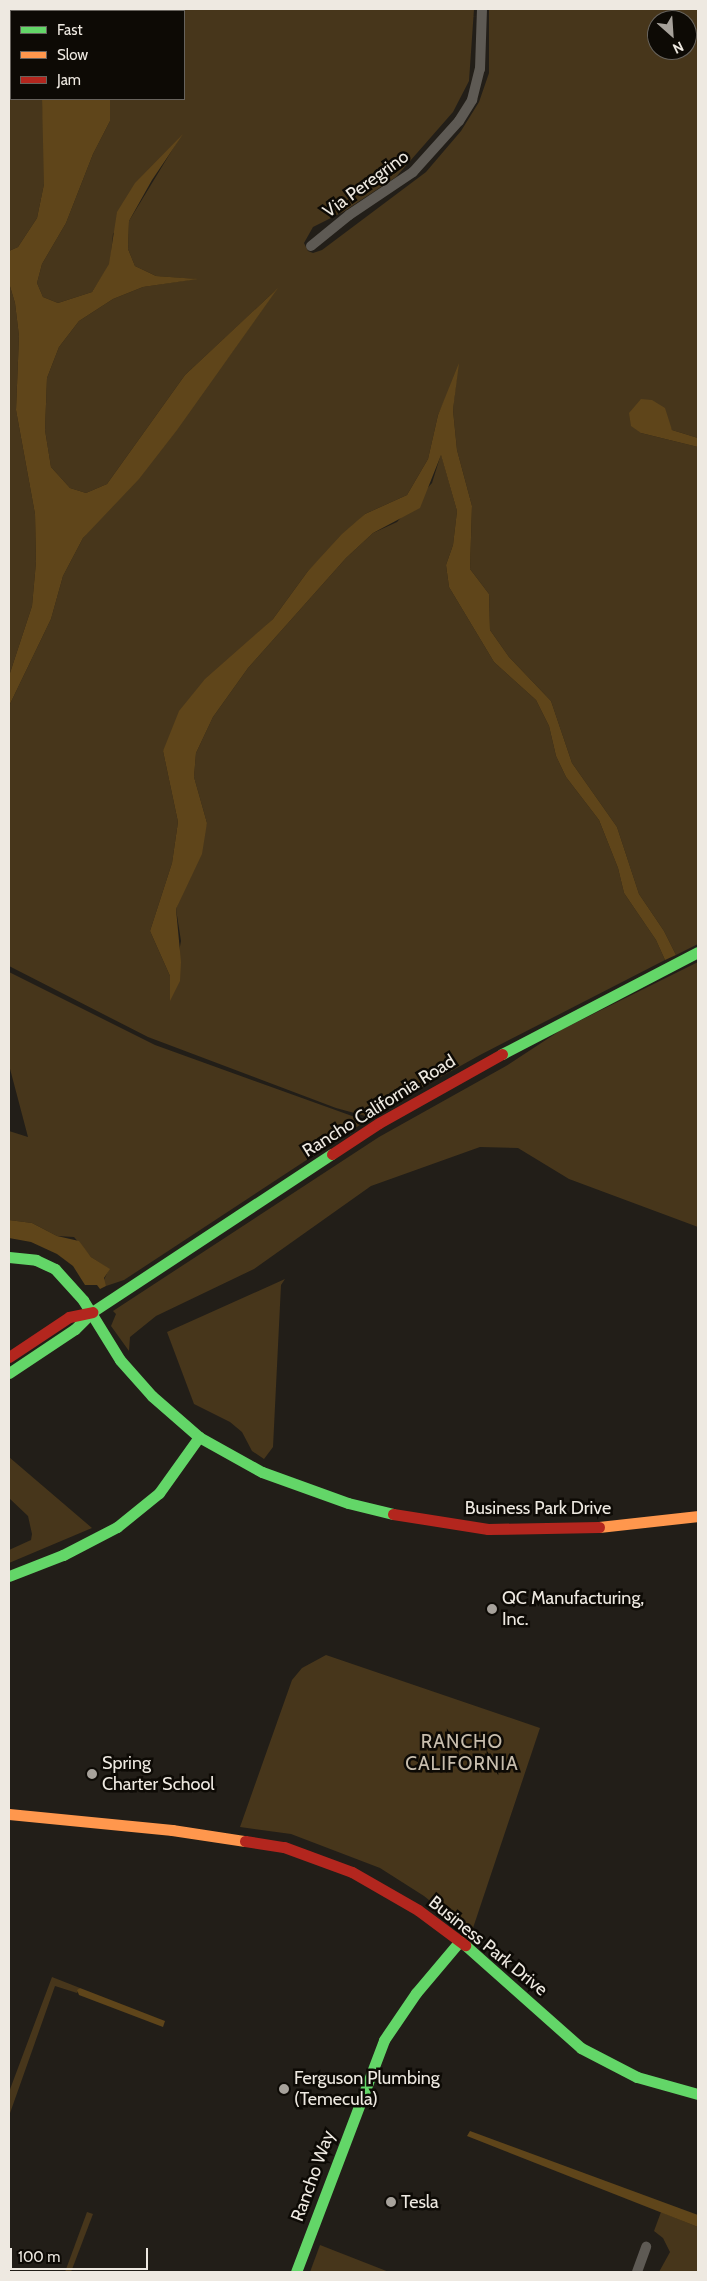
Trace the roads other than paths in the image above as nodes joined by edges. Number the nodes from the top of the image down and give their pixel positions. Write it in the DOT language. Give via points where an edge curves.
graph roads {
  1 [pos="482,9"];
  2 [pos="311,246"];
  3 [pos="698,952"];
  4 [pos="9,1256"];
  5 [pos="92,1312"];
  6 [pos="9,1357"];
  7 [pos="9,1373"];
  8 [pos="199,1437"];
  9 [pos="698,1516"];
  10 [pos="9,1576"];
  11 [pos="9,1814"];
  12 [pos="460,1941"];
  13 [pos="698,2094"];
  14 [pos="646,2247"];
  15 [pos="296,2272"];
  16 [pos="637,2272"];
  1 -- 2 [label="street, Via Peregrino" via="480,69 472,100 459,121 413,172 383,195 349,214"];
  3 -- 5 [label="street, Rancho California Road" via="539,1033 387,1118"];
  4 -- 5 [label="street, Business Park Drive" via="36,1260 55,1269"];
  5 -- 6 [label="street, Rancho California Road" via="69,1318"];
  5 -- 7 [label="street, Rancho California Road" via="75,1329"];
  5 -- 8 [label="street, Business Park Drive" via="134,1378"];
  8 -- 9 [label="street, Business Park Drive" via="262,1472 348,1503 417,1520 488,1529 620,1526"];
  8 -- 10 [label="street" via="159,1493 117,1527 63,1555"];
  11 -- 12 [label="street, Business Park Drive" via="172,1830 284,1847 352,1872 418,1910"];
  12 -- 13 [label="street, Business Park Drive" via="581,2048 637,2077"];
  12 -- 15 [label="street, Rancho Way" via="416,1993 384,2040"];
  14 -- 16 [label="street"];
}
